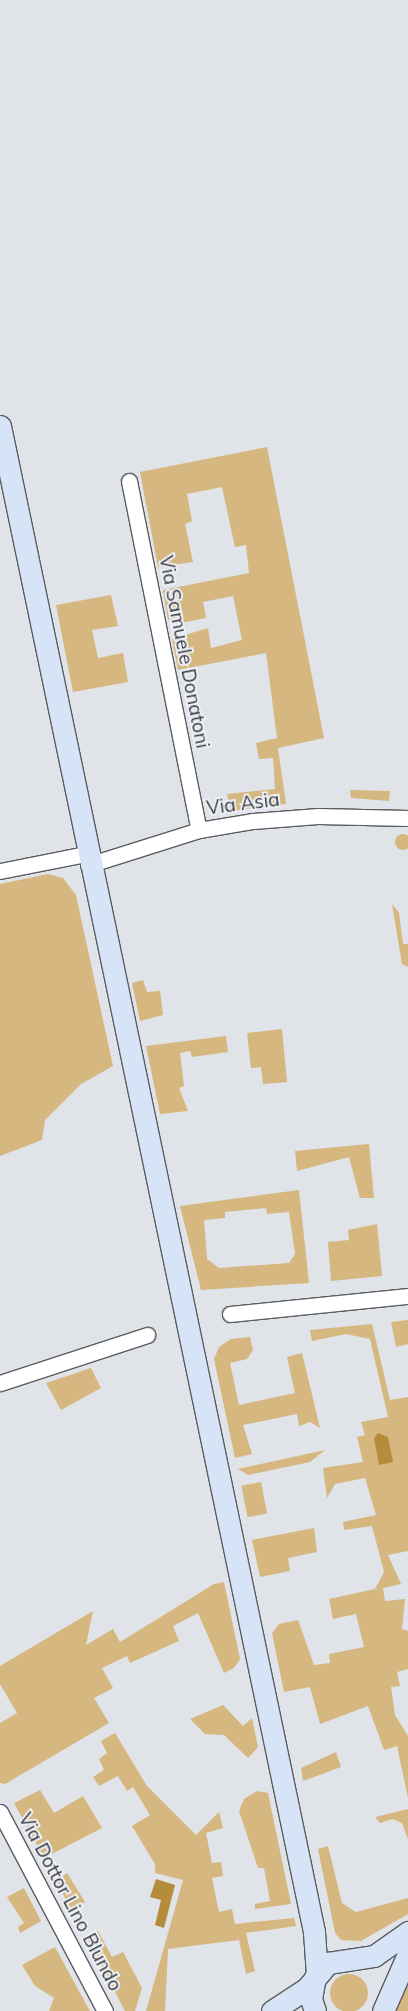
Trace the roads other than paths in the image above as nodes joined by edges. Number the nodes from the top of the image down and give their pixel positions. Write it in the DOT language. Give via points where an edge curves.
graph roads {
  1 [pos="0,426"];
  2 [pos="129,481"];
  3 [pos="408,818"];
  4 [pos="199,830"];
  5 [pos="87,860"];
  6 [pos="0,871"];
  7 [pos="408,1296"];
  8 [pos="230,1314"];
  9 [pos="147,1335"];
  10 [pos="0,1383"];
  11 [pos="0,1812"];
  12 [pos="314,1932"];
  13 [pos="408,1932"];
  14 [pos="408,1954"];
  15 [pos="351,1957"];
  16 [pos="316,1976"];
  17 [pos="386,2002"];
  18 [pos="105,2011"];
  19 [pos="272,2011"];
  20 [pos="315,2011"];
  1 -- 5 [label="main road"];
  2 -- 4 [label="street, Via Samuele Donatoni"];
  3 -- 4 [label="street, Via Asia" via="318,816"];
  4 -- 5 [label="street, Via Asia"];
  5 -- 6 [label="street, Via Asia"];
  5 -- 12 [label="main road"];
  7 -- 8 [label="street"];
  9 -- 10 [label="street"];
  11 -- 18 [label="street, Via Dottor Lino Blundo"];
  12 -- 15 [label="main road" via="330,1949"];
  12 -- 16 [label="main road"];
  13 -- 15 [label="main road" via="388,1950"];
  14 -- 17 [label="main road"];
  15 -- 16 [label="main road" via="328,1963"];
  15 -- 17 [label="main road" via="378,1970"];
  16 -- 19 [label="main road"];
  16 -- 20 [label="main road" via="312,1999"];
}
